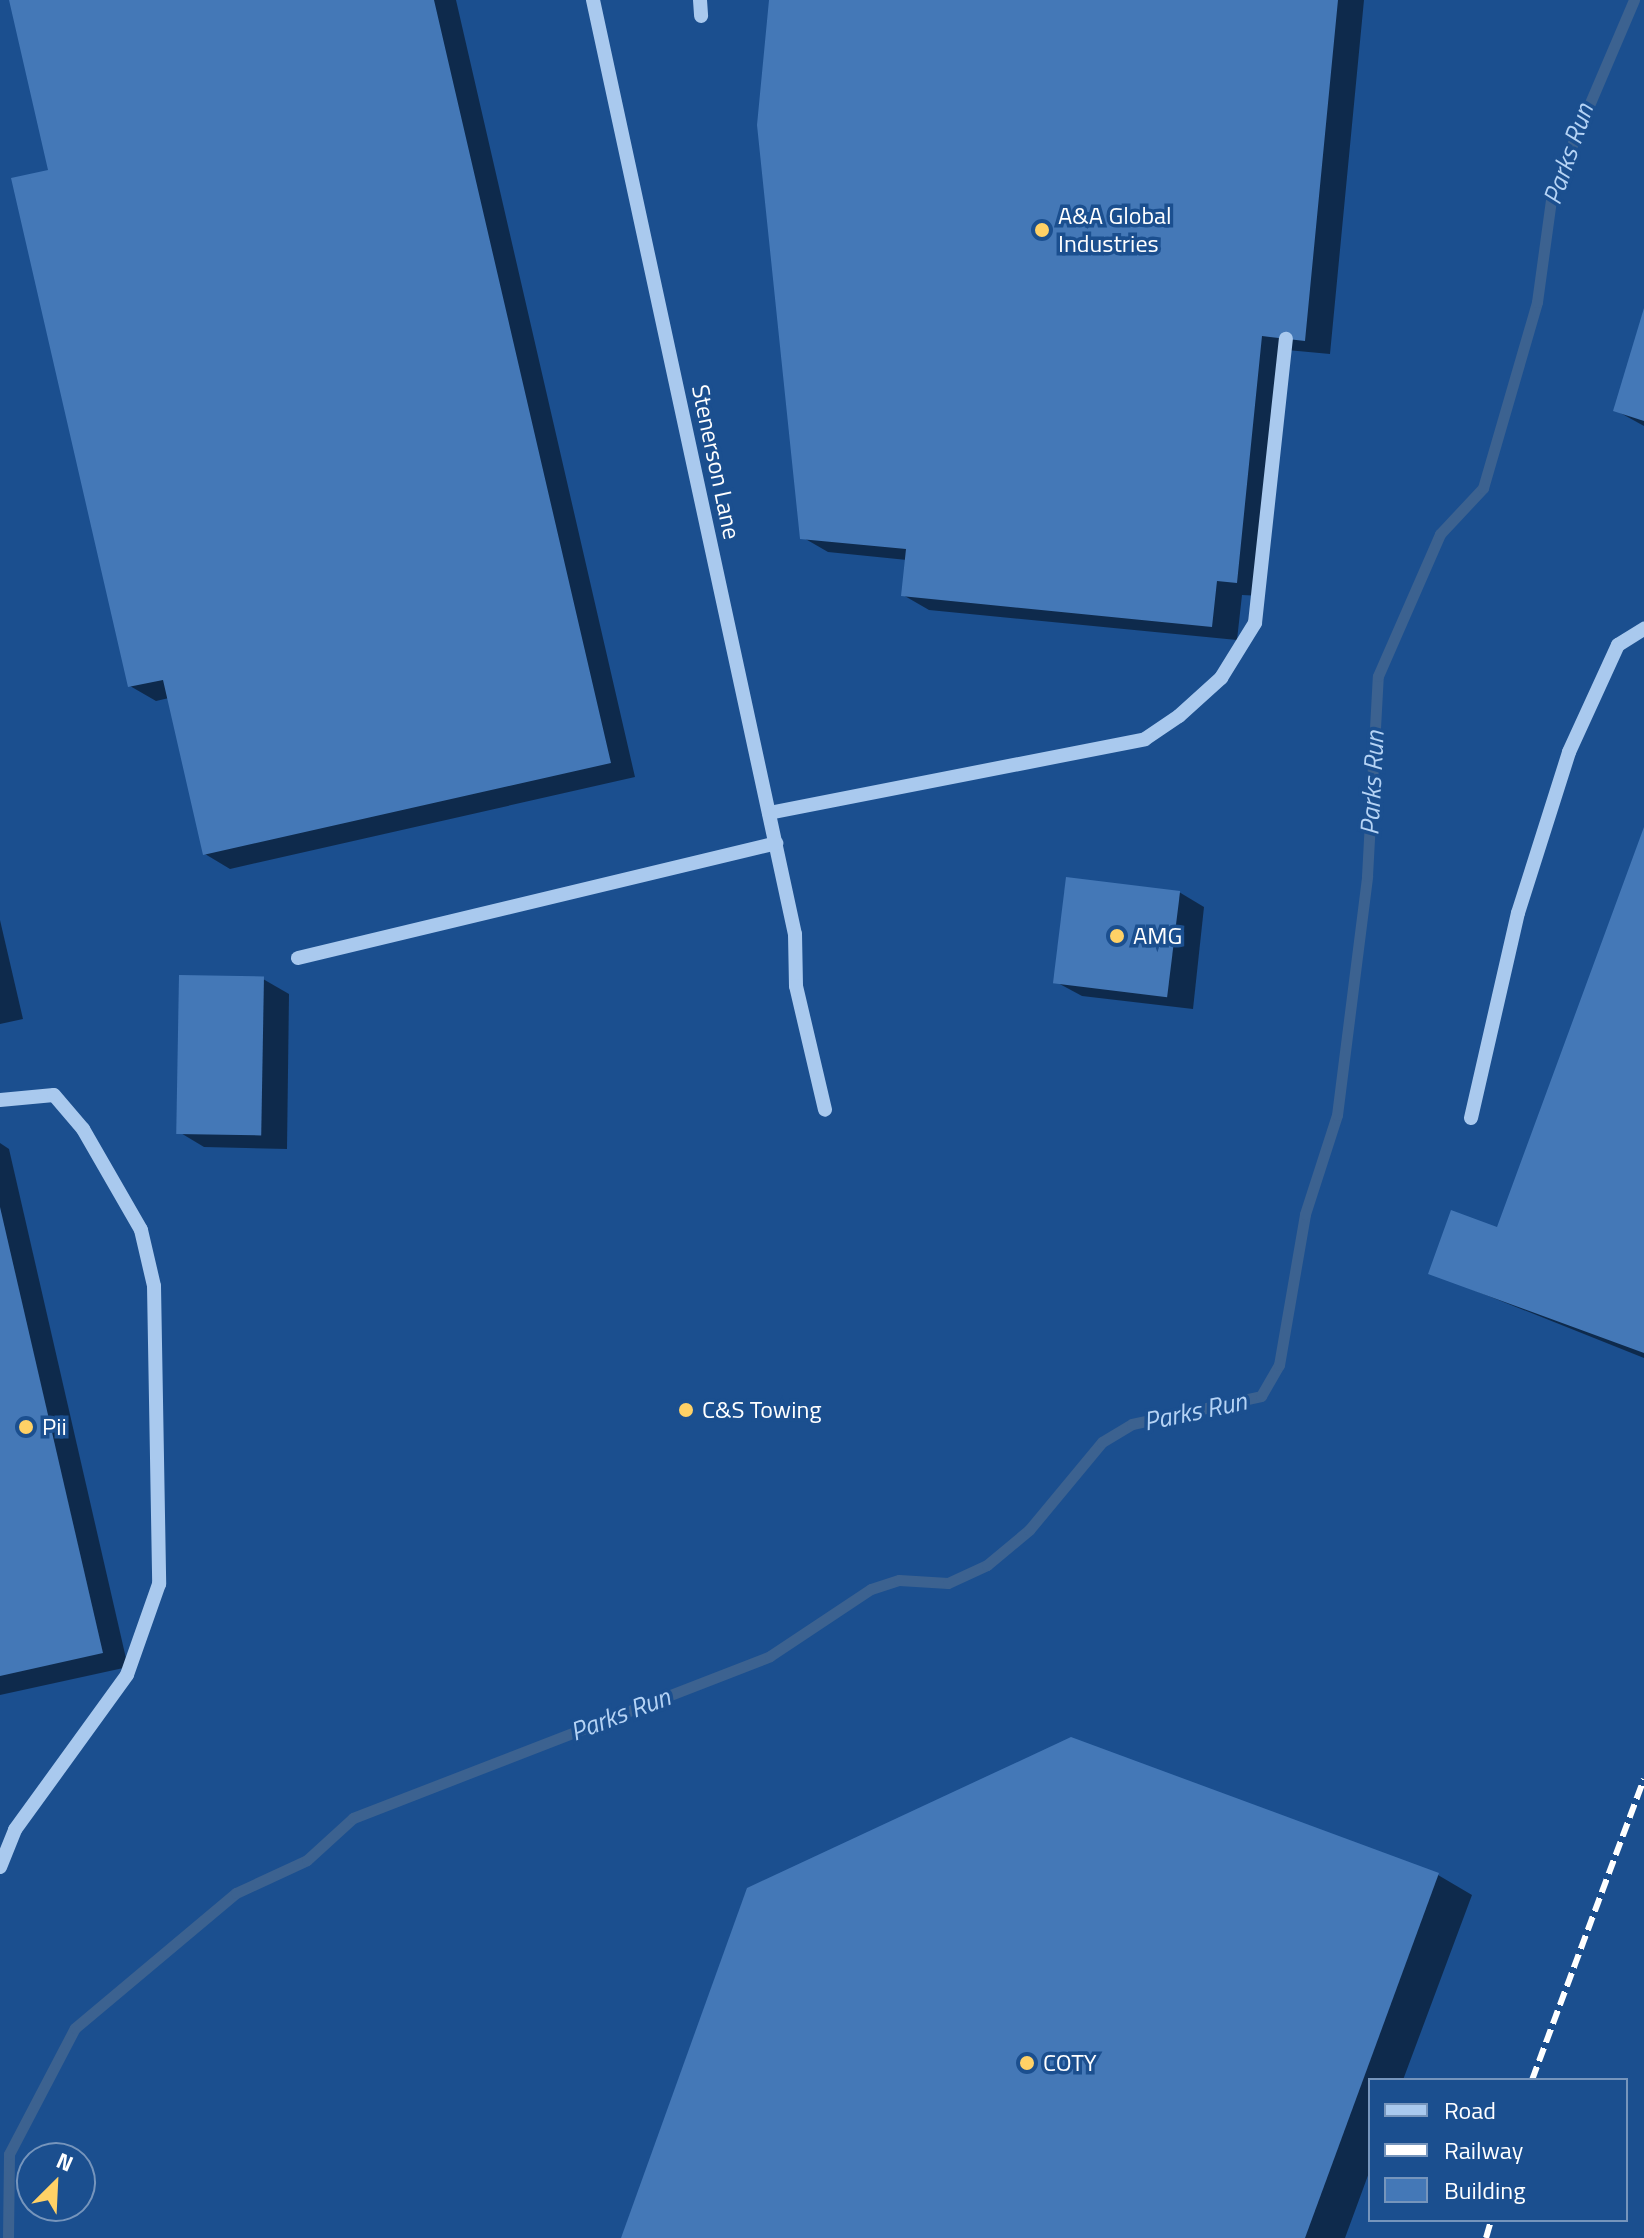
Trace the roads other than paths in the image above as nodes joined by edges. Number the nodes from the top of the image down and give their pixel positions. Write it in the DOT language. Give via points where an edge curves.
graph roads {
  1 [pos="593,0"];
  2 [pos="700,0"];
  3 [pos="701,16"];
  4 [pos="1286,339"];
  5 [pos="1644,629"];
  6 [pos="769,813"];
  7 [pos="776,843"];
  8 [pos="298,958"];
  9 [pos="0,1100"];
  10 [pos="825,1110"];
  11 [pos="1471,1118"];
  12 [pos="0,1867"];
  1 -- 6 [label="street, Stenerson Lane"];
  2 -- 3 [label="street"];
  4 -- 6 [label="street" via="1255,623 1221,678 1145,739"];
  5 -- 11 [label="street" via="1618,645 1569,752 1518,913"];
  6 -- 7 [label="street, Stenerson Lane"];
  7 -- 8 [label="street"];
  7 -- 10 [label="street, Stenerson Lane" via="795,934 796,986"];
  9 -- 12 [label="street" via="54,1095 83,1129 141,1230 154,1286 159,1584 127,1675 15,1830"];
}
